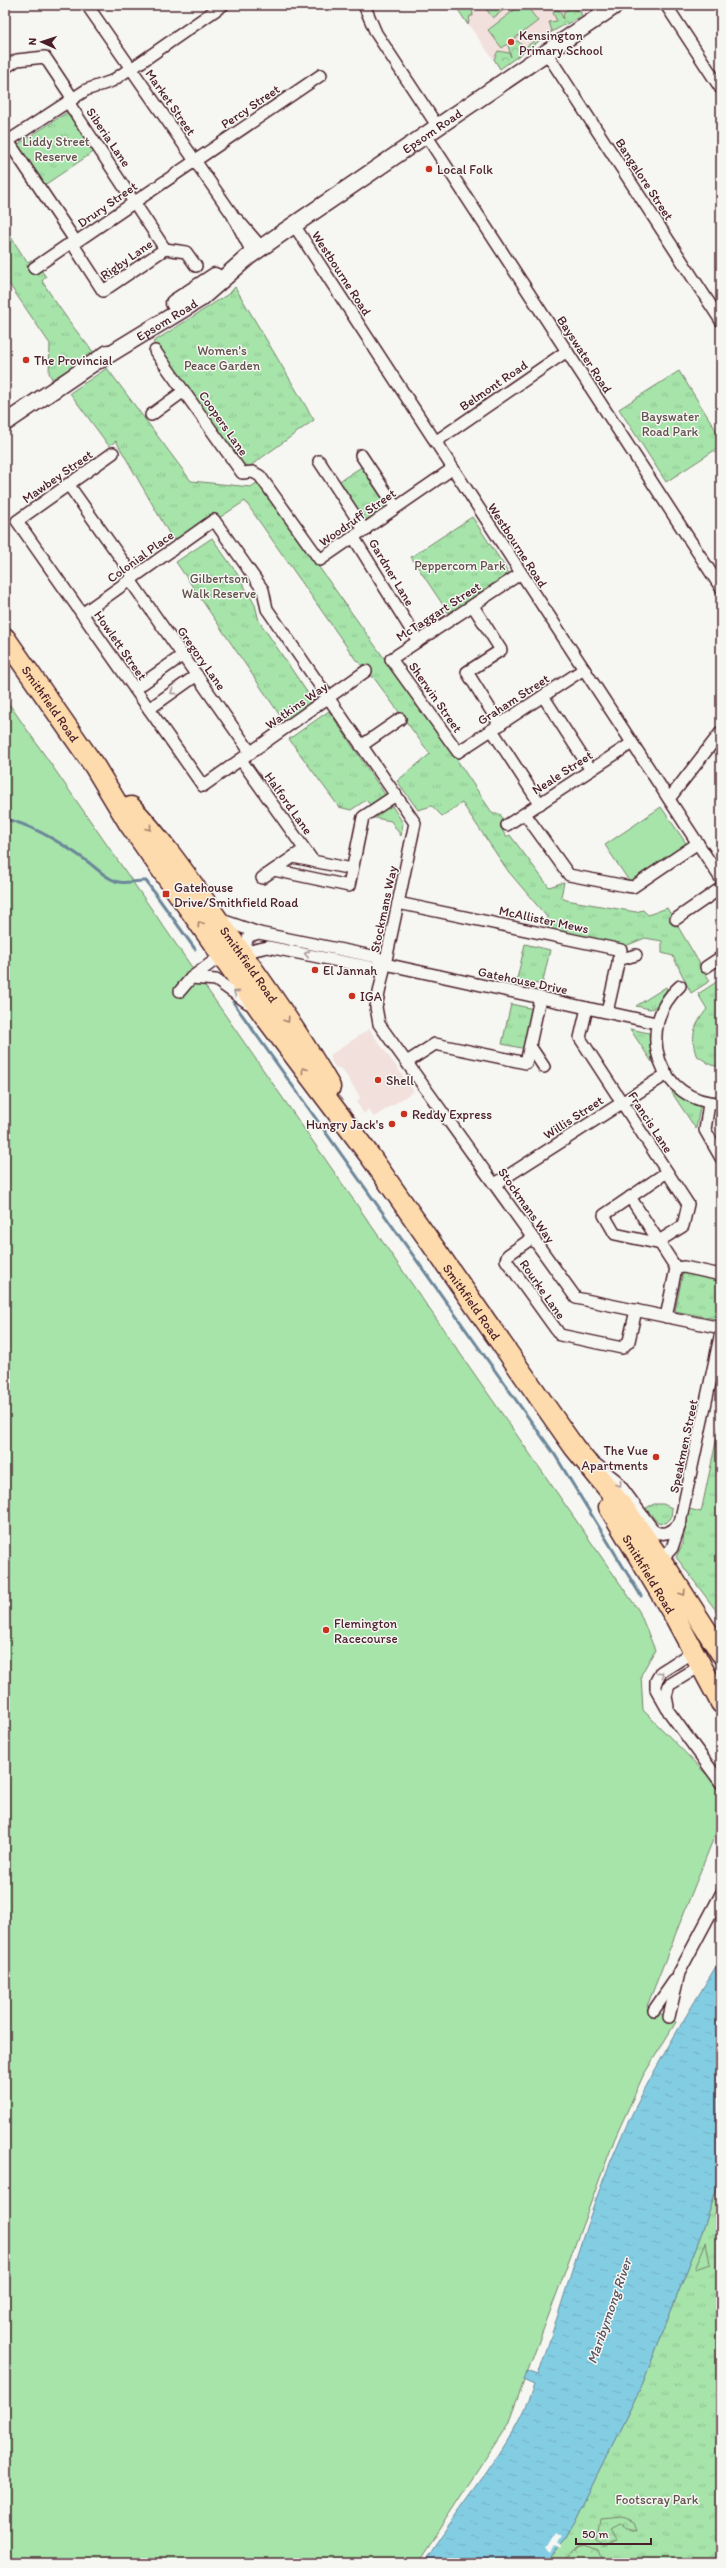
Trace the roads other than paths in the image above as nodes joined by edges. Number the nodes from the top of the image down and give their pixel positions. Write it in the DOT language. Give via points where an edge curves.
graph roads {
  1 [pos="87,5"];
  2 [pos="223,5"];
  3 [pos="364,5"];
  4 [pos="616,5"];
  5 [pos="666,5"];
  6 [pos="546,52"];
  7 [pos="5,68"];
  8 [pos="131,68"];
  9 [pos="321,75"];
  10 [pos="721,89"];
  11 [pos="71,100"];
  12 [pos="432,131"];
  13 [pos="6,142"];
  14 [pos="195,161"];
  15 [pos="135,201"];
  16 [pos="294,225"];
  17 [pos="74,243"];
  18 [pos="165,249"];
  19 [pos="254,253"];
  20 [pos="196,266"];
  21 [pos="34,268"];
  22 [pos="721,321"];
  23 [pos="155,350"];
  24 [pos="567,351"];
  25 [pos="184,391"];
  26 [pos="151,415"];
  27 [pos="5,423"];
  28 [pos="435,442"];
  29 [pos="113,453"];
  30 [pos="362,455"];
  31 [pos="319,461"];
  32 [pos="452,469"];
  33 [pos="242,473"];
  34 [pos="68,484"];
  35 [pos="395,506"];
  36 [pos="214,520"];
  37 [pos="16,521"];
  38 [pos="364,531"];
  39 [pos="354,538"];
  40 [pos="520,574"];
  41 [pos="132,579"];
  42 [pos="721,588"];
  43 [pos="473,606"];
  44 [pos="82,614"];
  45 [pos="5,640"];
  46 [pos="418,641"];
  47 [pos="183,656"];
  48 [pos="391,659"];
  49 [pos="584,669"];
  50 [pos="366,672"];
  51 [pos="197,674"];
  52 [pos="135,689"];
  53 [pos="544,696"];
  54 [pos="329,698"];
  55 [pos="149,709"];
  56 [pos="400,719"];
  57 [pos="496,728"];
  58 [pos="720,736"];
  59 [pos="632,743"];
  60 [pos="361,746"];
  61 [pos="458,752"];
  62 [pos="251,753"];
  63 [pos="241,760"];
  64 [pos="95,767"];
  65 [pos="591,770"];
  66 [pos="203,785"];
  67 [pos="396,794"];
  68 [pos="669,799"];
  69 [pos="540,804"];
  70 [pos="525,814"];
  71 [pos="507,825"];
  72 [pos="698,843"];
  73 [pos="304,849"];
  74 [pos="293,857"];
  75 [pos="313,861"];
  76 [pos="352,869"];
  77 [pos="274,870"];
  78 [pos="262,878"];
  79 [pos="721,879"];
  80 [pos="721,888"];
  81 [pos="398,903"];
  82 [pos="216,918"];
  83 [pos="676,919"];
  84 [pos="259,933"];
  85 [pos="329,953"];
  86 [pos="232,954"];
  87 [pos="636,955"];
  88 [pos="721,957"];
  89 [pos="618,960"];
  90 [pos="385,964"];
  91 [pos="706,967"];
  92 [pos="191,978"];
  93 [pos="680,986"];
  94 [pos="180,991"];
  95 [pos="540,998"];
  96 [pos="587,1008"];
  97 [pos="607,1012"];
  98 [pos="266,1018"];
  99 [pos="656,1023"];
  100 [pos="530,1046"];
  101 [pos="407,1062"];
  102 [pos="544,1067"];
  103 [pos="667,1074"];
  104 [pos="622,1102"];
  105 [pos="709,1103"];
  106 [pos="721,1103"];
  107 [pos="370,1156"];
  108 [pos="721,1158"];
  109 [pos="667,1172"];
  110 [pos="495,1184"];
  111 [pos="630,1197"];
  112 [pos="532,1238"];
  113 [pos="660,1242"];
  114 [pos="676,1268"];
  115 [pos="721,1275"];
  116 [pos="636,1310"];
  117 [pos="666,1317"];
  118 [pos="721,1328"];
  119 [pos="721,1332"];
  120 [pos="576,1449"];
  121 [pos="681,1521"];
  122 [pos="654,1565"];
  123 [pos="719,1649"];
  124 [pos="698,1658"];
  125 [pos="721,1703"];
  126 [pos="675,1720"];
  127 [pos="721,1783"];
  128 [pos="721,1894"];
  129 [pos="681,1969"];
  130 [pos="654,2010"];
  131 [pos="669,2017"];
  1 -- 8 [label="street, Market Street"];
  2 -- 8 [label="street"];
  3 -- 12 [label="street, Bayswater Road" via="376,33"];
  4 -- 6 [label="street, Epsom Road"];
  5 -- 10 [label="street"];
  6 -- 12 [label="street, Epsom Road"];
  6 -- 22 [label="street, Bangalore Street"];
  7 -- 11 [label="street, Siberia Lane" via="17,60 45,57"];
  8 -- 11 [label="street" via="114,80 89,89"];
  8 -- 14 [label="street, Market Street"];
  9 -- 14 [label="street, Percy Street"];
  11 -- 13 [label="street"];
  11 -- 15 [label="street, Siberia Lane"];
  12 -- 16 [label="street, Epsom Road"];
  12 -- 24 [label="street, Bayswater Road"];
  13 -- 17 [label="street"];
  14 -- 15 [label="street, Drury Street"];
  14 -- 19 [label="street, Market Street" via="232,214"];
  15 -- 17 [label="street, Drury Street"];
  15 -- 18 [label="street, Siberia Lane"];
  16 -- 19 [label="street, Epsom Road"];
  16 -- 28 [label="street, Westbourne Road"];
  17 -- 18 [label="street, Rigby Lane" via="104,291"];
  17 -- 21 [label="street, Drury Street"];
  18 -- 20 [label="street" via="186,252"];
  19 -- 27 [label="street, Epsom Road" via="200,299 100,360"];
  23 -- 25 [label="street, Coopers Lane"];
  24 -- 28 [label="street, Belmont Road"];
  24 -- 42 [label="street, Bayswater Road"];
  25 -- 26 [label="street"];
  25 -- 33 [label="street, Coopers Lane"];
  28 -- 32 [label="street, Westbourne Road"];
  29 -- 34 [label="street, Mawbey Street"];
  30 -- 35 [label="street"];
  31 -- 38 [label="street"];
  32 -- 35 [label="street, Woodruff Street"];
  32 -- 40 [label="street, Westbourne Road"];
  33 -- 39 [label="street, Woodruff Street" via="253,472 260,476 320,560"];
  34 -- 37 [label="street, Mawbey Street"];
  34 -- 41 [label="street, Gregory Lane"];
  35 -- 38 [label="street, Woodruff Street"];
  36 -- 41 [label="street, Colonial Place"];
  36 -- 54 [label="street, Stockmans Way" via="263,590 267,609"];
  37 -- 44 [label="street, Howlett Street"];
  38 -- 39 [label="street, Woodruff Street"];
  39 -- 46 [label="street, Gardner Lane"];
  40 -- 43 [label="street, McTaggart Street"];
  40 -- 49 [label="street, Westbourne Road"];
  41 -- 44 [label="street, Colonial Place"];
  41 -- 47 [label="street, Gregory Lane"];
  43 -- 46 [label="street, McTaggart Street"];
  43 -- 57 [label="street" via="501,650 467,672"];
  44 -- 52 [label="street, Howlett Street"];
  45 -- 64 [label="highway, Smithfield Road"];
  46 -- 48 [label="street, McTaggart Street"];
  47 -- 51 [label="street, Gregory Lane"];
  47 -- 52 [label="street"];
  48 -- 61 [label="street, Sherwin Street"];
  49 -- 53 [label="street, Graham Street"];
  49 -- 59 [label="street, Westbourne Road"];
  50 -- 54 [label="street, Watkins Way"];
  51 -- 55 [label="street, one-way"];
  51 -- 62 [label="street, Gregory Lane"];
  52 -- 55 [label="street, Howlett Street"];
  53 -- 57 [label="street, Graham Street"];
  53 -- 65 [label="street"];
  54 -- 60 [label="street, Stockmans Way"];
  54 -- 62 [label="street, Watkins Way"];
  55 -- 66 [label="street, Howlett Street"];
  56 -- 60 [label="street"];
  57 -- 61 [label="street, Graham Street"];
  57 -- 69 [label="street"];
  58 -- 68 [label="street"];
  59 -- 65 [label="street, Neale Street"];
  59 -- 68 [label="street, Westbourne Road"];
  60 -- 67 [label="street, Stockmans Way"];
  62 -- 63 [label="street, Watkins Way"];
  63 -- 66 [label="street, Watkins Way"];
  63 -- 73 [label="street, Halford Lane"];
  64 -- 82 [label="highway, Smithfield Road, one-way" via="140,816"];
  86 -- 64 [label="highway, Smithfield Road, one-way" via="130,825"];
  65 -- 69 [label="street, Neale Street"];
  67 -- 76 [label="street" via="363,817"];
  67 -- 81 [label="street, Stockmans Way" via="415,827"];
  68 -- 72 [label="street, Westbourne Road"];
  69 -- 70 [label="street, Neale Street"];
  70 -- 71 [label="street, Neale Street"];
  70 -- 72 [label="street" via="569,876 626,886 633,886"];
  72 -- 79 [label="street, Westbourne Road"];
  73 -- 74 [label="street"];
  73 -- 75 [label="street, Halford Lane"];
  74 -- 75 [label="street"];
  74 -- 77 [label="street"];
  75 -- 76 [label="street"];
  76 -- 77 [label="street" via="349,886"];
  77 -- 78 [label="street"];
  80 -- 83 [label="street"];
  81 -- 89 [label="street, McAllister Mews" via="621,950"];
  81 -- 90 [label="street, Stockmans Way"];
  82 -- 84 [label="street, Gatehouse Drive"];
  82 -- 86 [label="highway, Smithfield Road"];
  84 -- 85 [label="street, Gatehouse Drive"];
  84 -- 86 [label="street" via="249,936"];
  85 -- 86 [label="street, Gatehouse Drive, one-way" via="265,947"];
  85 -- 90 [label="street, Gatehouse Drive" via="374,968"];
  86 -- 92 [label="street"];
  86 -- 98 [label="highway, Smithfield Road" via="237,976"];
  86 -- 107 [label="highway, Smithfield Road, one-way" via="316,1064"];
  87 -- 89 [label="street"];
  88 -- 91 [label="street"];
  89 -- 97 [label="street"];
  90 -- 95 [label="street, Gatehouse Drive"];
  90 -- 101 [label="street, Stockmans Way" via="376,1007 377,1018"];
  92 -- 94 [label="street"];
  98 -- 92 [label="street, one-way" via="220,982 213,979"];
  93 -- 99 [label="street" via="669,996"];
  95 -- 96 [label="street, Gatehouse Drive"];
  95 -- 100 [label="street"];
  96 -- 97 [label="street, Gatehouse Drive"];
  96 -- 104 [label="street, Francis Lane" via="580,1038"];
  97 -- 99 [label="street, Gatehouse Drive"];
  107 -- 98 [label="highway, Smithfield Road, one-way"];
  99 -- 103 [label="street" via="656,1048"];
  100 -- 101 [label="street" via="526,1063 435,1044"];
  100 -- 102 [label="street"];
  101 -- 110 [label="street, Stockmans Way"];
  103 -- 104 [label="street, Willis Street"];
  103 -- 105 [label="street" via="678,1087 692,1097"];
  104 -- 109 [label="street, Francis Lane"];
  104 -- 110 [label="street, Willis Street"];
  105 -- 106 [label="street"];
  105 -- 108 [label="street" via="705,1130"];
  107 -- 120 [label="highway, Smithfield Road"];
  109 -- 111 [label="street"];
  109 -- 113 [label="street, Francis Lane" via="688,1204 683,1226"];
  110 -- 112 [label="street, Stockmans Way"];
  111 -- 113 [label="street"];
  111 -- 113 [label="street" via="604,1215 615,1234"];
  112 -- 116 [label="street, Stockmans Way" via="576,1298"];
  112 -- 116 [label="street, Rourke Lane" via="508,1255 506,1261 560,1335 622,1348 629,1341"];
  113 -- 114 [label="street"];
  114 -- 115 [label="street" via="684,1267"];
  114 -- 117 [label="street"];
  116 -- 117 [label="street, Stockmans Way"];
  117 -- 118 [label="street, Stockmans Way"];
  119 -- 121 [label="street, Speakmen Street"];
  120 -- 121 [label="street, one-way" via="610,1474 654,1531 668,1533"];
  120 -- 122 [label="highway, Smithfield Road"];
  121 -- 122 [label="street, Speakmen Street" via="672,1548"];
  122 -- 123 [label="highway, Smithfield Road, one-way"];
  122 -- 124 [label="highway, Smithfield Road"];
  123 -- 124 [label="highway"];
  124 -- 125 [label="highway, Smithfield Road"];
  124 -- 126 [label="street" via="667,1688 667,1705"];
  126 -- 124 [label="street, one-way" via="657,1693 656,1681 663,1670"];
  126 -- 127 [label="street"];
  128 -- 129 [label="street"];
  129 -- 130 [label="street"];
  129 -- 131 [label="street"];
}
